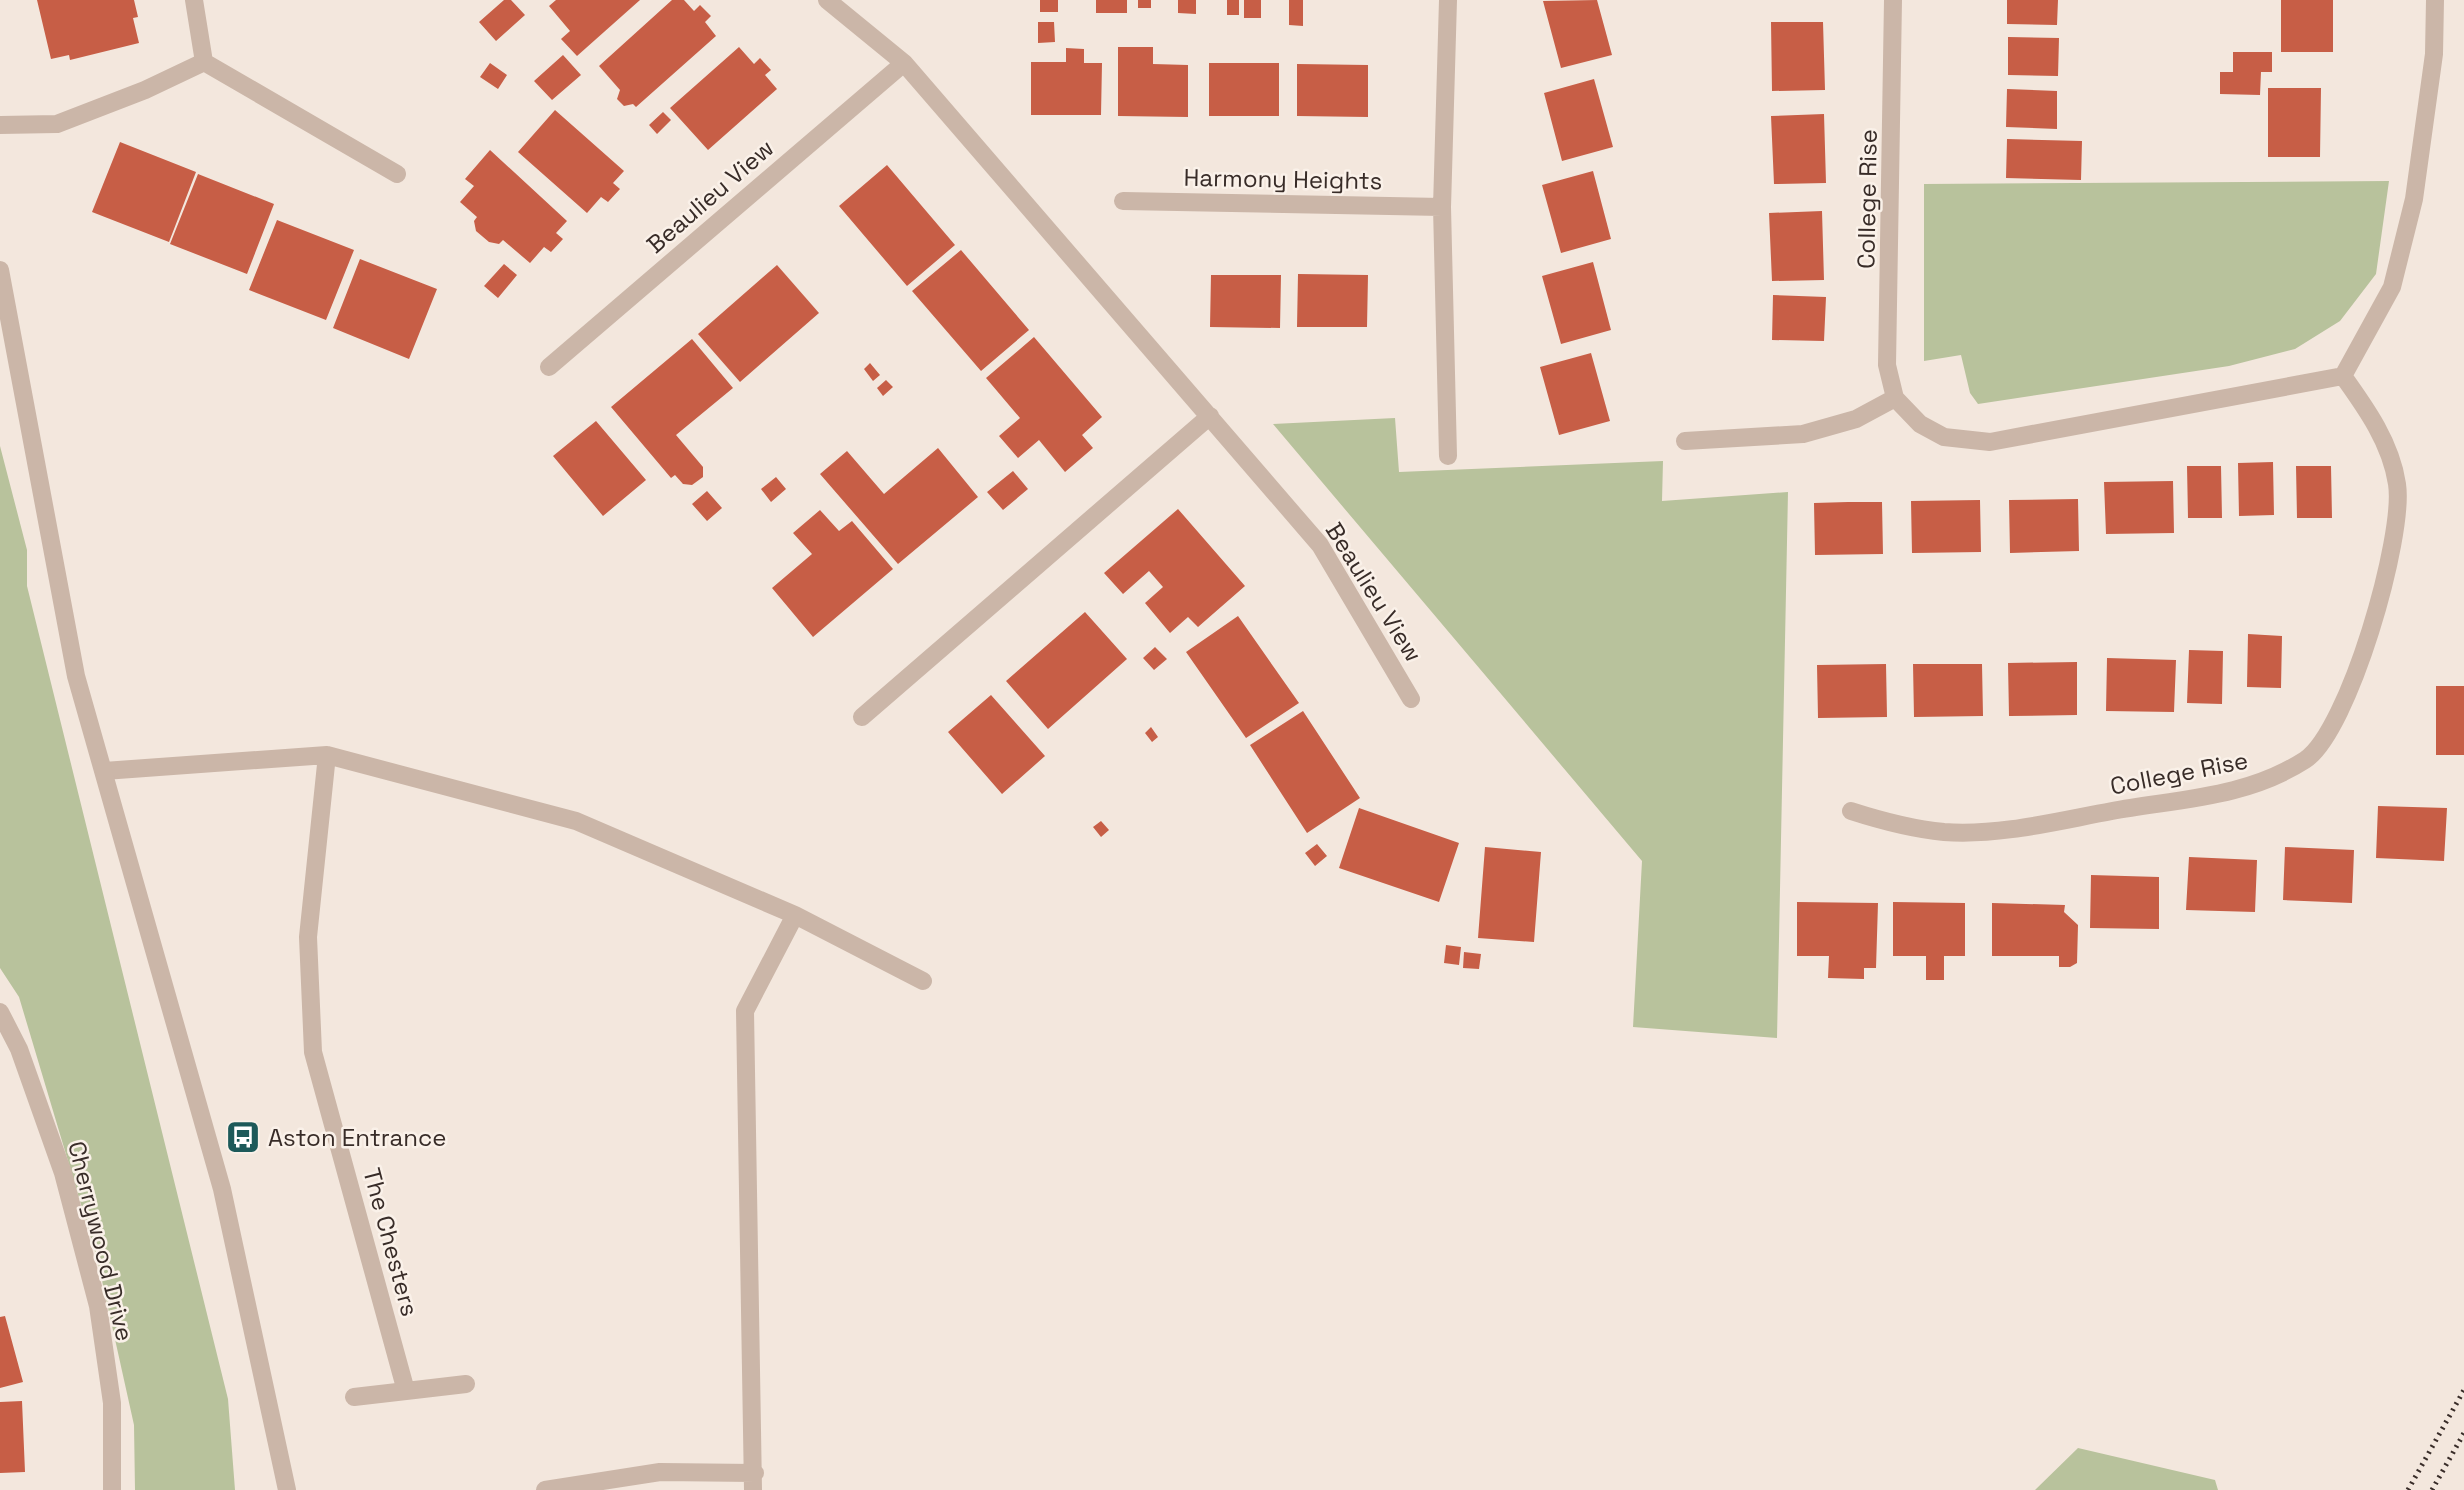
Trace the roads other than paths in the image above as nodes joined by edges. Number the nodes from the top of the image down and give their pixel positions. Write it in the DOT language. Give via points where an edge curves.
graph roads {
  1 [pos="194,0"];
  2 [pos="827,0"];
  3 [pos="1448,0"];
  4 [pos="1893,0"];
  5 [pos="2435,0"];
  6 [pos="204,62"];
  7 [pos="904,63"];
  8 [pos="0,125"];
  9 [pos="397,174"];
  10 [pos="1124,201"];
  11 [pos="1442,206"];
  12 [pos="0,270"];
  13 [pos="549,367"];
  14 [pos="2343,376"];
  15 [pos="1895,398"];
  16 [pos="1210,416"];
  17 [pos="1685,441"];
  18 [pos="1448,456"];
  19 [pos="1411,699"];
  20 [pos="862,717"];
  21 [pos="327,755"];
  22 [pos="104,771"];
  23 [pos="1851,811"];
  24 [pos="795,915"];
  25 [pos="923,981"];
  26 [pos="0,1012"];
  27 [pos="466,1384"];
  28 [pos="406,1391"];
  29 [pos="354,1397"];
  30 [pos="754,1482"];
  31 [pos="289,1487"];
  32 [pos="112,1490"];
  33 [pos="545,1490"];
  1 -- 6 [label="street"];
  2 -- 7 [label="street, Beaulieu View"];
  3 -- 11 [label="street"];
  4 -- 15 [label="street, College Rise" via="1888,365"];
  5 -- 14 [label="street" via="2434,54 2414,199 2392,287"];
  6 -- 8 [label="street" via="57,124"];
  6 -- 9 [label="street"];
  7 -- 13 [label="street, Beaulieu View"];
  7 -- 16 [label="street, Beaulieu View"];
  10 -- 11 [label="street, Harmony Heights"];
  11 -- 18 [label="street"];
  12 -- 22 [label="street" via="76,676"];
  14 -- 15 [label="street" via="1990,442 1944,437 1920,424"];
  14 -- 23 [label="street, College Rise" via="2376,422 2397,484 2395,538 2370,633 2347,692 2337,716 2308,758 2268,781 2202,798 1996,831 1946,832 1899,826"];
  15 -- 17 [label="street" via="1856,419 1802,434"];
  16 -- 19 [label="street, Beaulieu View" via="1320,545"];
  16 -- 20 [label="street"];
  21 -- 22 [label="street"];
  21 -- 24 [label="street" via="576,821"];
  21 -- 28 [label="street, The Chesters" via="308,937 313,1052"];
  22 -- 31 [label="street" via="222,1189"];
  24 -- 25 [label="street"];
  24 -- 30 [label="street" via="745,1011"];
  26 -- 32 [label="street, Cherrywood Drive" via="19,1049 62,1173 98,1306 112,1403"];
  27 -- 28 [label="street"];
  28 -- 29 [label="street"];
  30 -- 33 [label="street" via="660,1472"];
}
